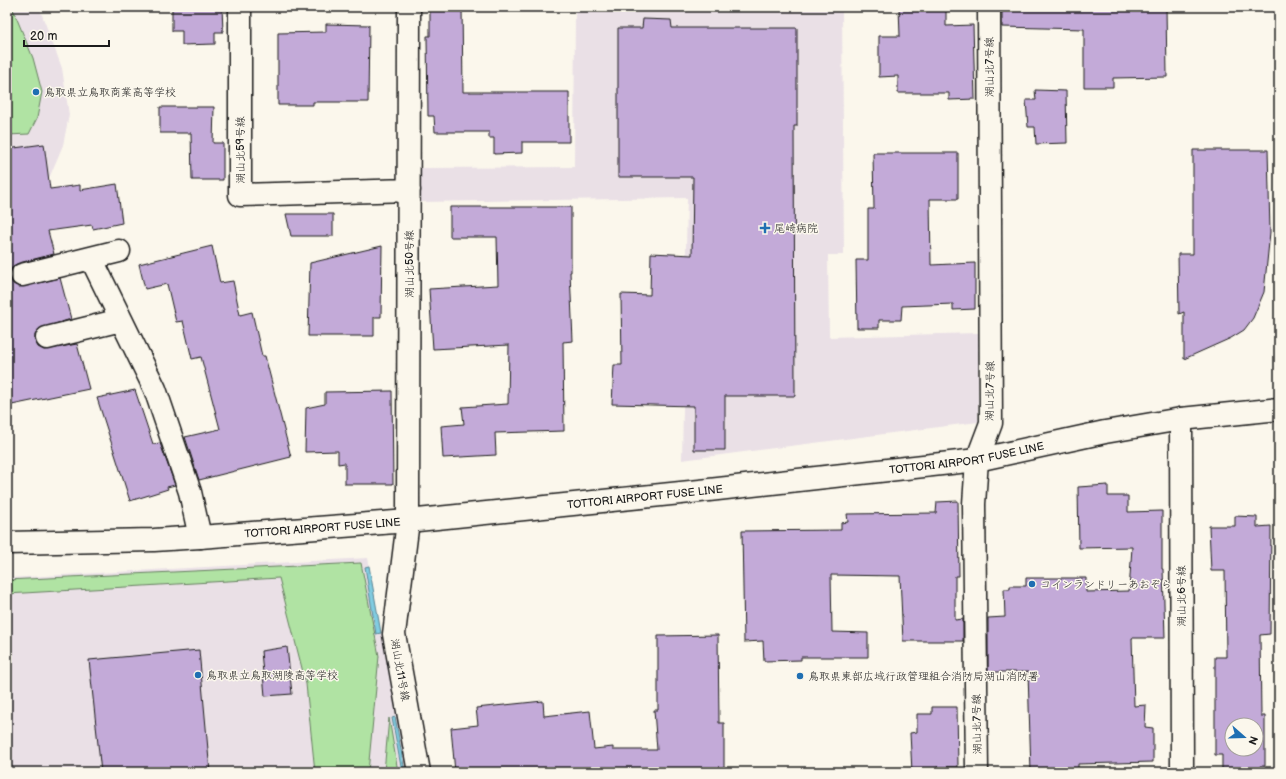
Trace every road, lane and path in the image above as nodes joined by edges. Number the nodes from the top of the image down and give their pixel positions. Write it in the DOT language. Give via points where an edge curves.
graph roads {
  1 [pos="240,7"];
  2 [pos="409,7"];
  3 [pos="989,7"];
  4 [pos="410,190"];
  5 [pos="119,251"];
  6 [pos="91,258"];
  7 [pos="22,275"];
  8 [pos="121,320"];
  9 [pos="47,338"];
  10 [pos="1279,409"];
  11 [pos="1181,420"];
  12 [pos="977,460"];
  13 [pos="408,521"];
  14 [pos="200,537"];
  15 [pos="7,543"];
  16 [pos="419,772"];
  17 [pos="977,772"];
  18 [pos="1182,772"];
  1 -- 4 [label="street, 湖山北59号線" via="240,195"];
  2 -- 4 [label="street, 湖山北50号線"];
  3 -- 12 [label="street, 湖山北7号線" via="990,423"];
  4 -- 13 [label="street, 湖山北50号線"];
  5 -- 6 [label="street"];
  6 -- 7 [label="street"];
  6 -- 8 [label="street"];
  8 -- 9 [label="street"];
  8 -- 14 [label="street" via="155,389 190,492"];
  10 -- 11 [label="street, TOTTORI AIRPORT FUSE LINE"];
  11 -- 12 [label="street, TOTTORI AIRPORT FUSE LINE" via="1106,432"];
  11 -- 18 [label="street, 湖山北6号線"];
  12 -- 13 [label="street, TOTTORI AIRPORT FUSE LINE"];
  12 -- 17 [label="street, 湖山北7号線" via="974,512"];
  13 -- 14 [label="street, TOTTORI AIRPORT FUSE LINE"];
  13 -- 16 [label="street, 湖山北11号線" via="394,634"];
  14 -- 15 [label="street, TOTTORI AIRPORT FUSE LINE"];
}
